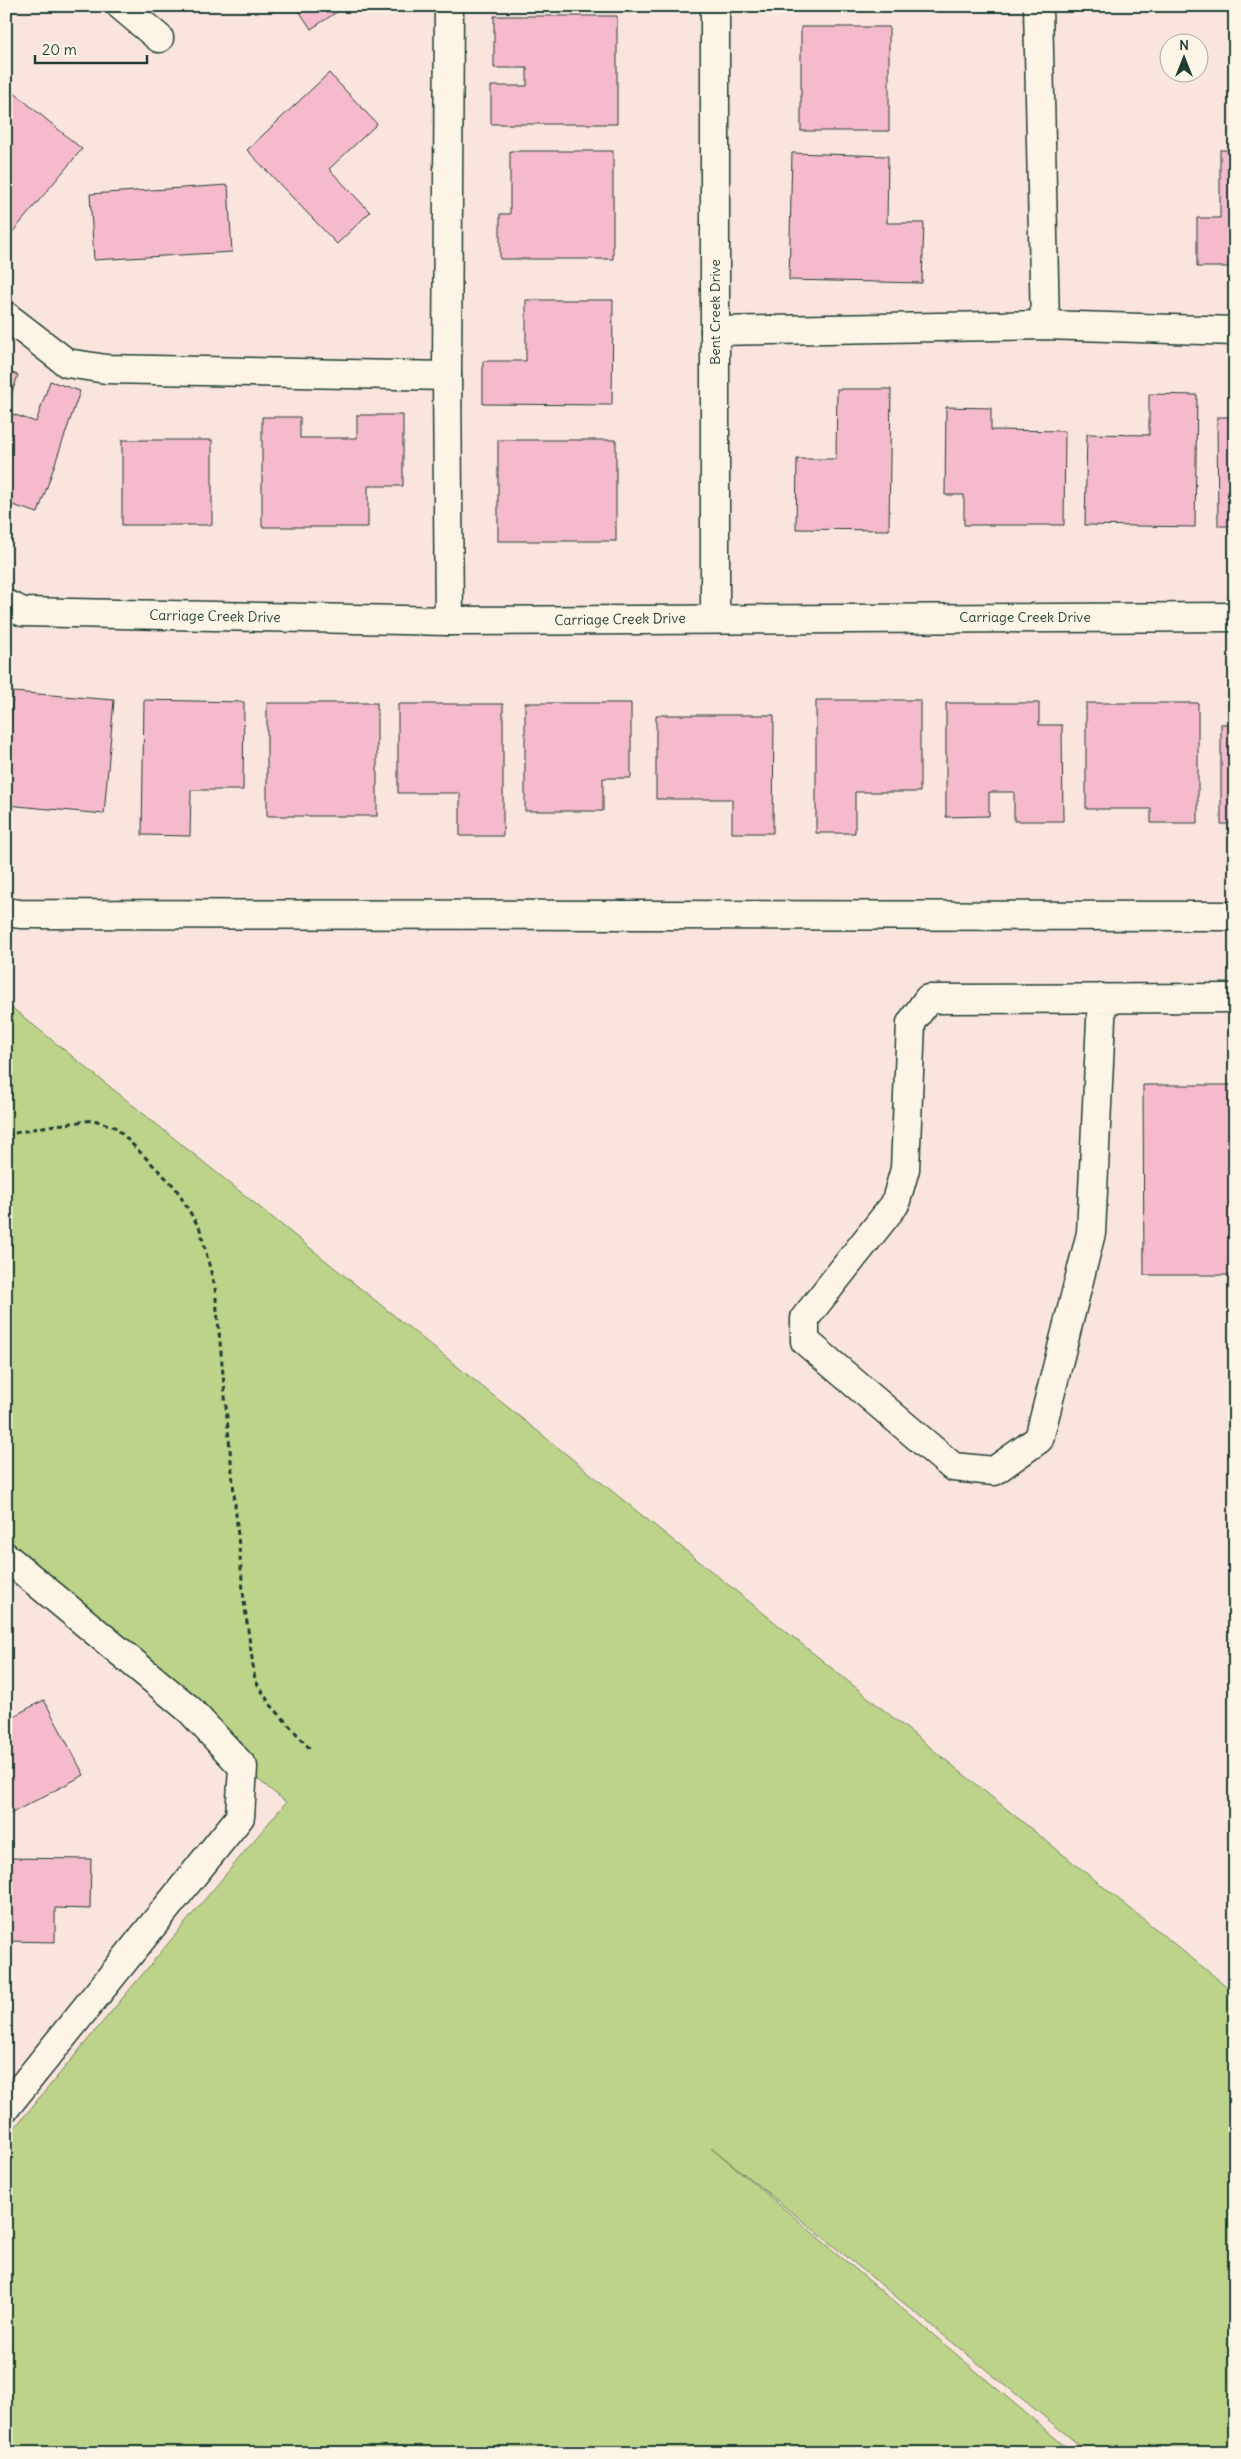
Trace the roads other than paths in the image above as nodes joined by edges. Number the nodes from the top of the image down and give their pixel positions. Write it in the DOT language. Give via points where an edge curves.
graph roads {
  1 [pos="121,6"];
  2 [pos="449,6"];
  3 [pos="715,6"];
  4 [pos="1038,6"];
  5 [pos="159,38"];
  6 [pos="6,316"];
  7 [pos="1045,325"];
  8 [pos="715,331"];
  9 [pos="1235,331"];
  10 [pos="447,376"];
  11 [pos="6,604"];
  12 [pos="1235,617"];
  13 [pos="715,618"];
  14 [pos="449,621"];
  15 [pos="6,912"];
  16 [pos="1235,916"];
  17 [pos="1102,998"];
  18 [pos="1235,998"];
  19 [pos="6,1557"];
  20 [pos="6,2107"];
  1 -- 5 [label="street"];
  2 -- 10 [label="street"];
  3 -- 8 [label="street, Bent Creek Drive"];
  4 -- 7 [label="street"];
  6 -- 10 [label="street" via="67,363 106,369"];
  7 -- 8 [label="street"];
  7 -- 9 [label="street"];
  8 -- 13 [label="street, Bent Creek Drive"];
  10 -- 14 [label="street"];
  11 -- 14 [label="street, Carriage Creek Drive" via="24,612"];
  12 -- 13 [label="street, Carriage Creek Drive"];
  13 -- 14 [label="street, Carriage Creek Drive"];
  15 -- 16 [label="street"];
  17 -- 17 [label="street" via="928,999 911,1023 905,1168 895,1204 804,1318 805,1341 953,1466 994,1471 1039,1439 1090,1233"];
  17 -- 18 [label="street"];
  19 -- 20 [label="street" via="190,1710 243,1767 240,1818"];
}
